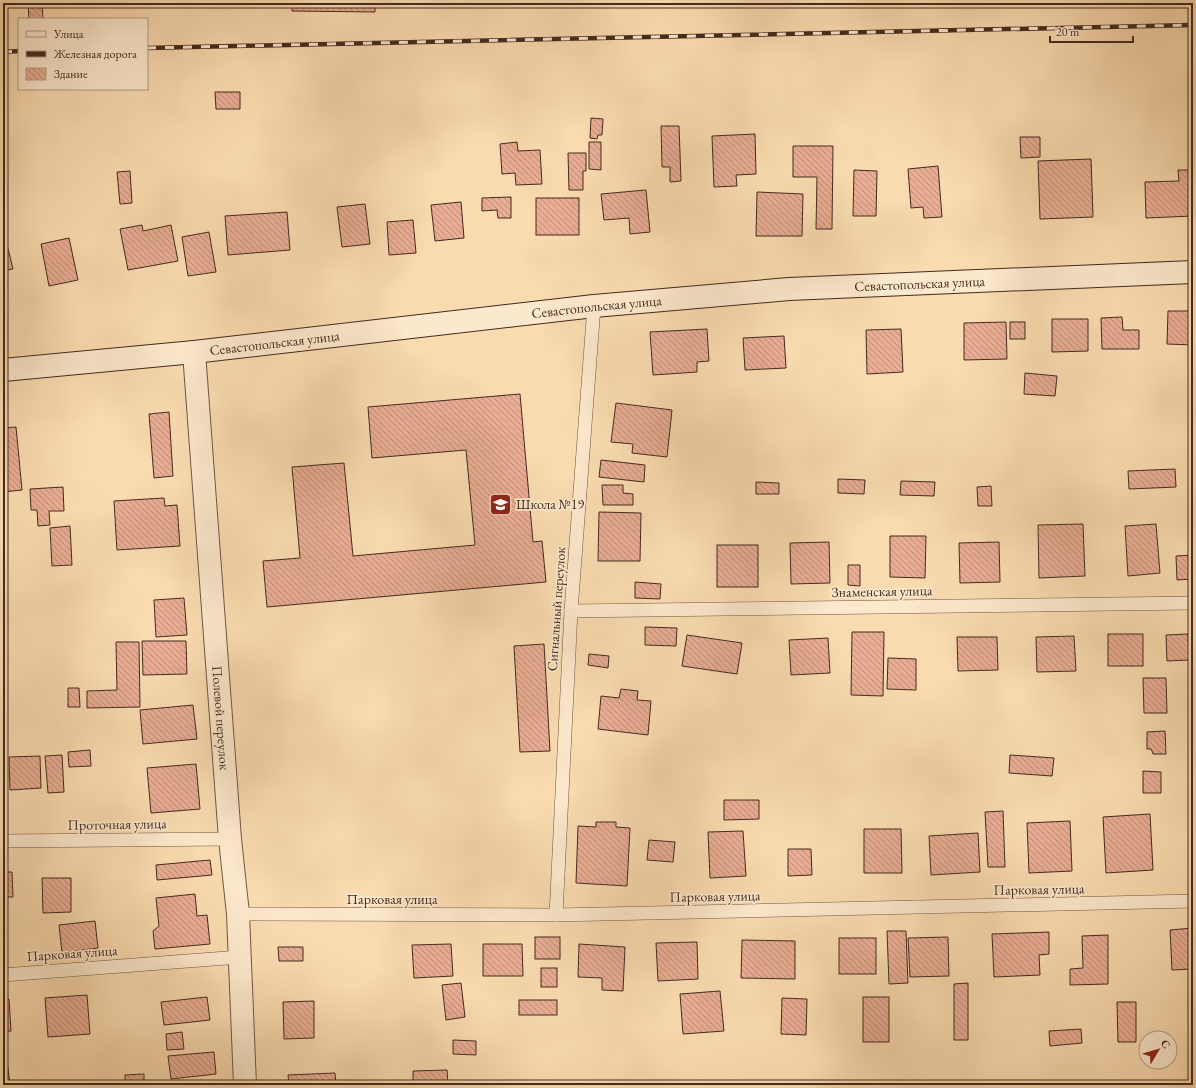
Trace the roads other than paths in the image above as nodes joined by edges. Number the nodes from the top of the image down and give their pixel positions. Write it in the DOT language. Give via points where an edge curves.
graph roads {
  1 [pos="1193,272"];
  2 [pos="594,306"];
  3 [pos="194,352"];
  4 [pos="3,370"];
  5 [pos="1193,603"];
  6 [pos="571,611"];
  7 [pos="230,839"];
  8 [pos="3,841"];
  9 [pos="1193,902"];
  10 [pos="238,914"];
  11 [pos="556,915"];
  12 [pos="240,957"];
  13 [pos="3,974"];
  14 [pos="245,1085"];
  1 -- 2 [label="street, Севастопольская улица" via="789,289"];
  2 -- 3 [label="street, Севастопольская улица"];
  2 -- 6 [label="lane, Сигнальный переулок"];
  3 -- 4 [label="street, Севастопольская улица"];
  3 -- 7 [label="street, Полевой переулок"];
  5 -- 6 [label="lane, Знаменская улица"];
  6 -- 11 [label="lane, Сигнальный переулок"];
  7 -- 8 [label="lane, Проточная улица"];
  7 -- 10 [label="street, Полевой переулок"];
  9 -- 11 [label="lane, Парковая улица"];
  10 -- 11 [label="lane, Парковая улица"];
  10 -- 12 [label="street, Полевой переулок"];
  12 -- 13 [label="lane, Парковая улица"];
  12 -- 14 [label="street, Полевой переулок"];
}
